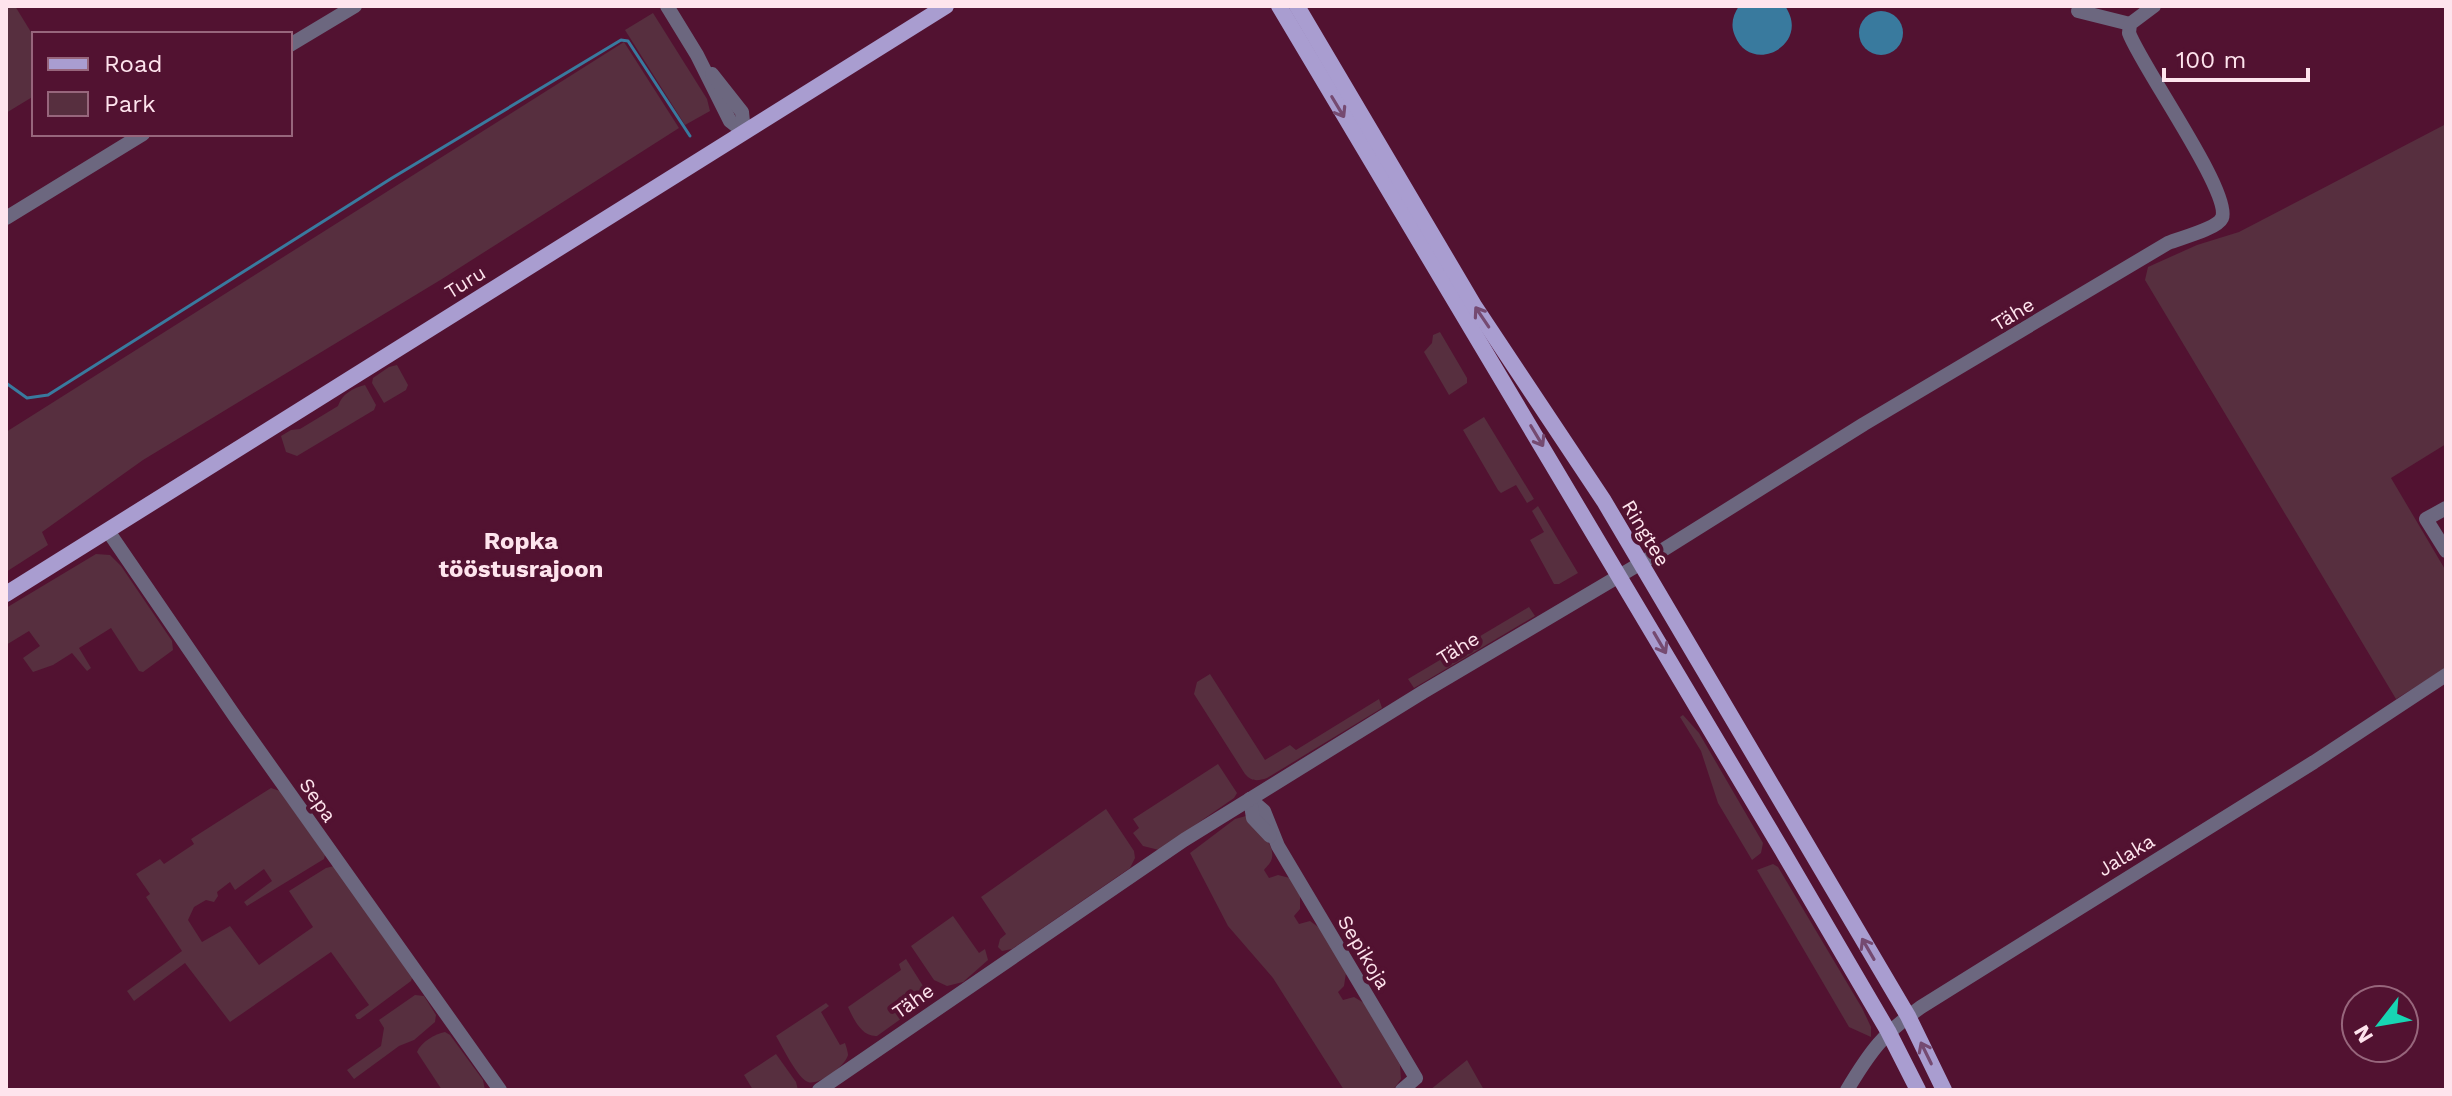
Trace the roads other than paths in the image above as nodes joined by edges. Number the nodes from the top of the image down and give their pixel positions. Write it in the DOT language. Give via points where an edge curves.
graph roads {
  1 [pos="355,6"];
  2 [pos="667,6"];
  3 [pos="946,6"];
  4 [pos="1279,6"];
  5 [pos="1297,6"];
  6 [pos="2154,6"];
  7 [pos="2078,11"];
  8 [pos="2130,24"];
  9 [pos="292,44"];
  10 [pos="744,132"];
  11 [pos="140,136"];
  12 [pos="6,218"];
  13 [pos="2446,508"];
  14 [pos="108,531"];
  15 [pos="2446,551"];
  16 [pos="1641,563"];
  17 [pos="1620,575"];
  18 [pos="6,594"];
  19 [pos="2446,675"];
  20 [pos="1250,799"];
  21 [pos="1908,1016"];
  22 [pos="1888,1031"];
  23 [pos="500,1090"];
  24 [pos="819,1090"];
  25 [pos="1402,1090"];
  26 [pos="1847,1090"];
  27 [pos="1918,1090"];
  28 [pos="1944,1090"];
  1 -- 9 [label="street"];
  2 -- 10 [label="street" via="730,121"];
  3 -- 10 [label="main road, Turu"];
  4 -- 17 [label="main road, one-way"];
  16 -- 5 [label="main road, Ringtee, one-way" via="1475,307"];
  6 -- 8 [label="street"];
  7 -- 8 [label="street"];
  8 -- 16 [label="street, Tähe" via="2132,42 2214,183 2221,220 2168,243"];
  10 -- 14 [label="main road, Turu"];
  11 -- 12 [label="street"];
  13 -- 15 [label="street" via="2426,519"];
  14 -- 18 [label="main road, Turu"];
  14 -- 23 [label="street, Sepa"];
  16 -- 17 [label="street, Tähe"];
  21 -- 16 [label="main road, Ringtee, one-way"];
  17 -- 20 [label="street, Tähe"];
  17 -- 22 [label="main road, one-way"];
  19 -- 21 [label="street, Jalaka"];
  20 -- 24 [label="street, Tähe"];
  20 -- 25 [label="street, Sepikoja" via="1264,811 1278,846 1416,1078"];
  21 -- 22 [label="street, Jalaka"];
  28 -- 21 [label="main road, Ringtee, one-way"];
  22 -- 26 [label="street, Jalaka"];
  22 -- 27 [label="main road"];
}
